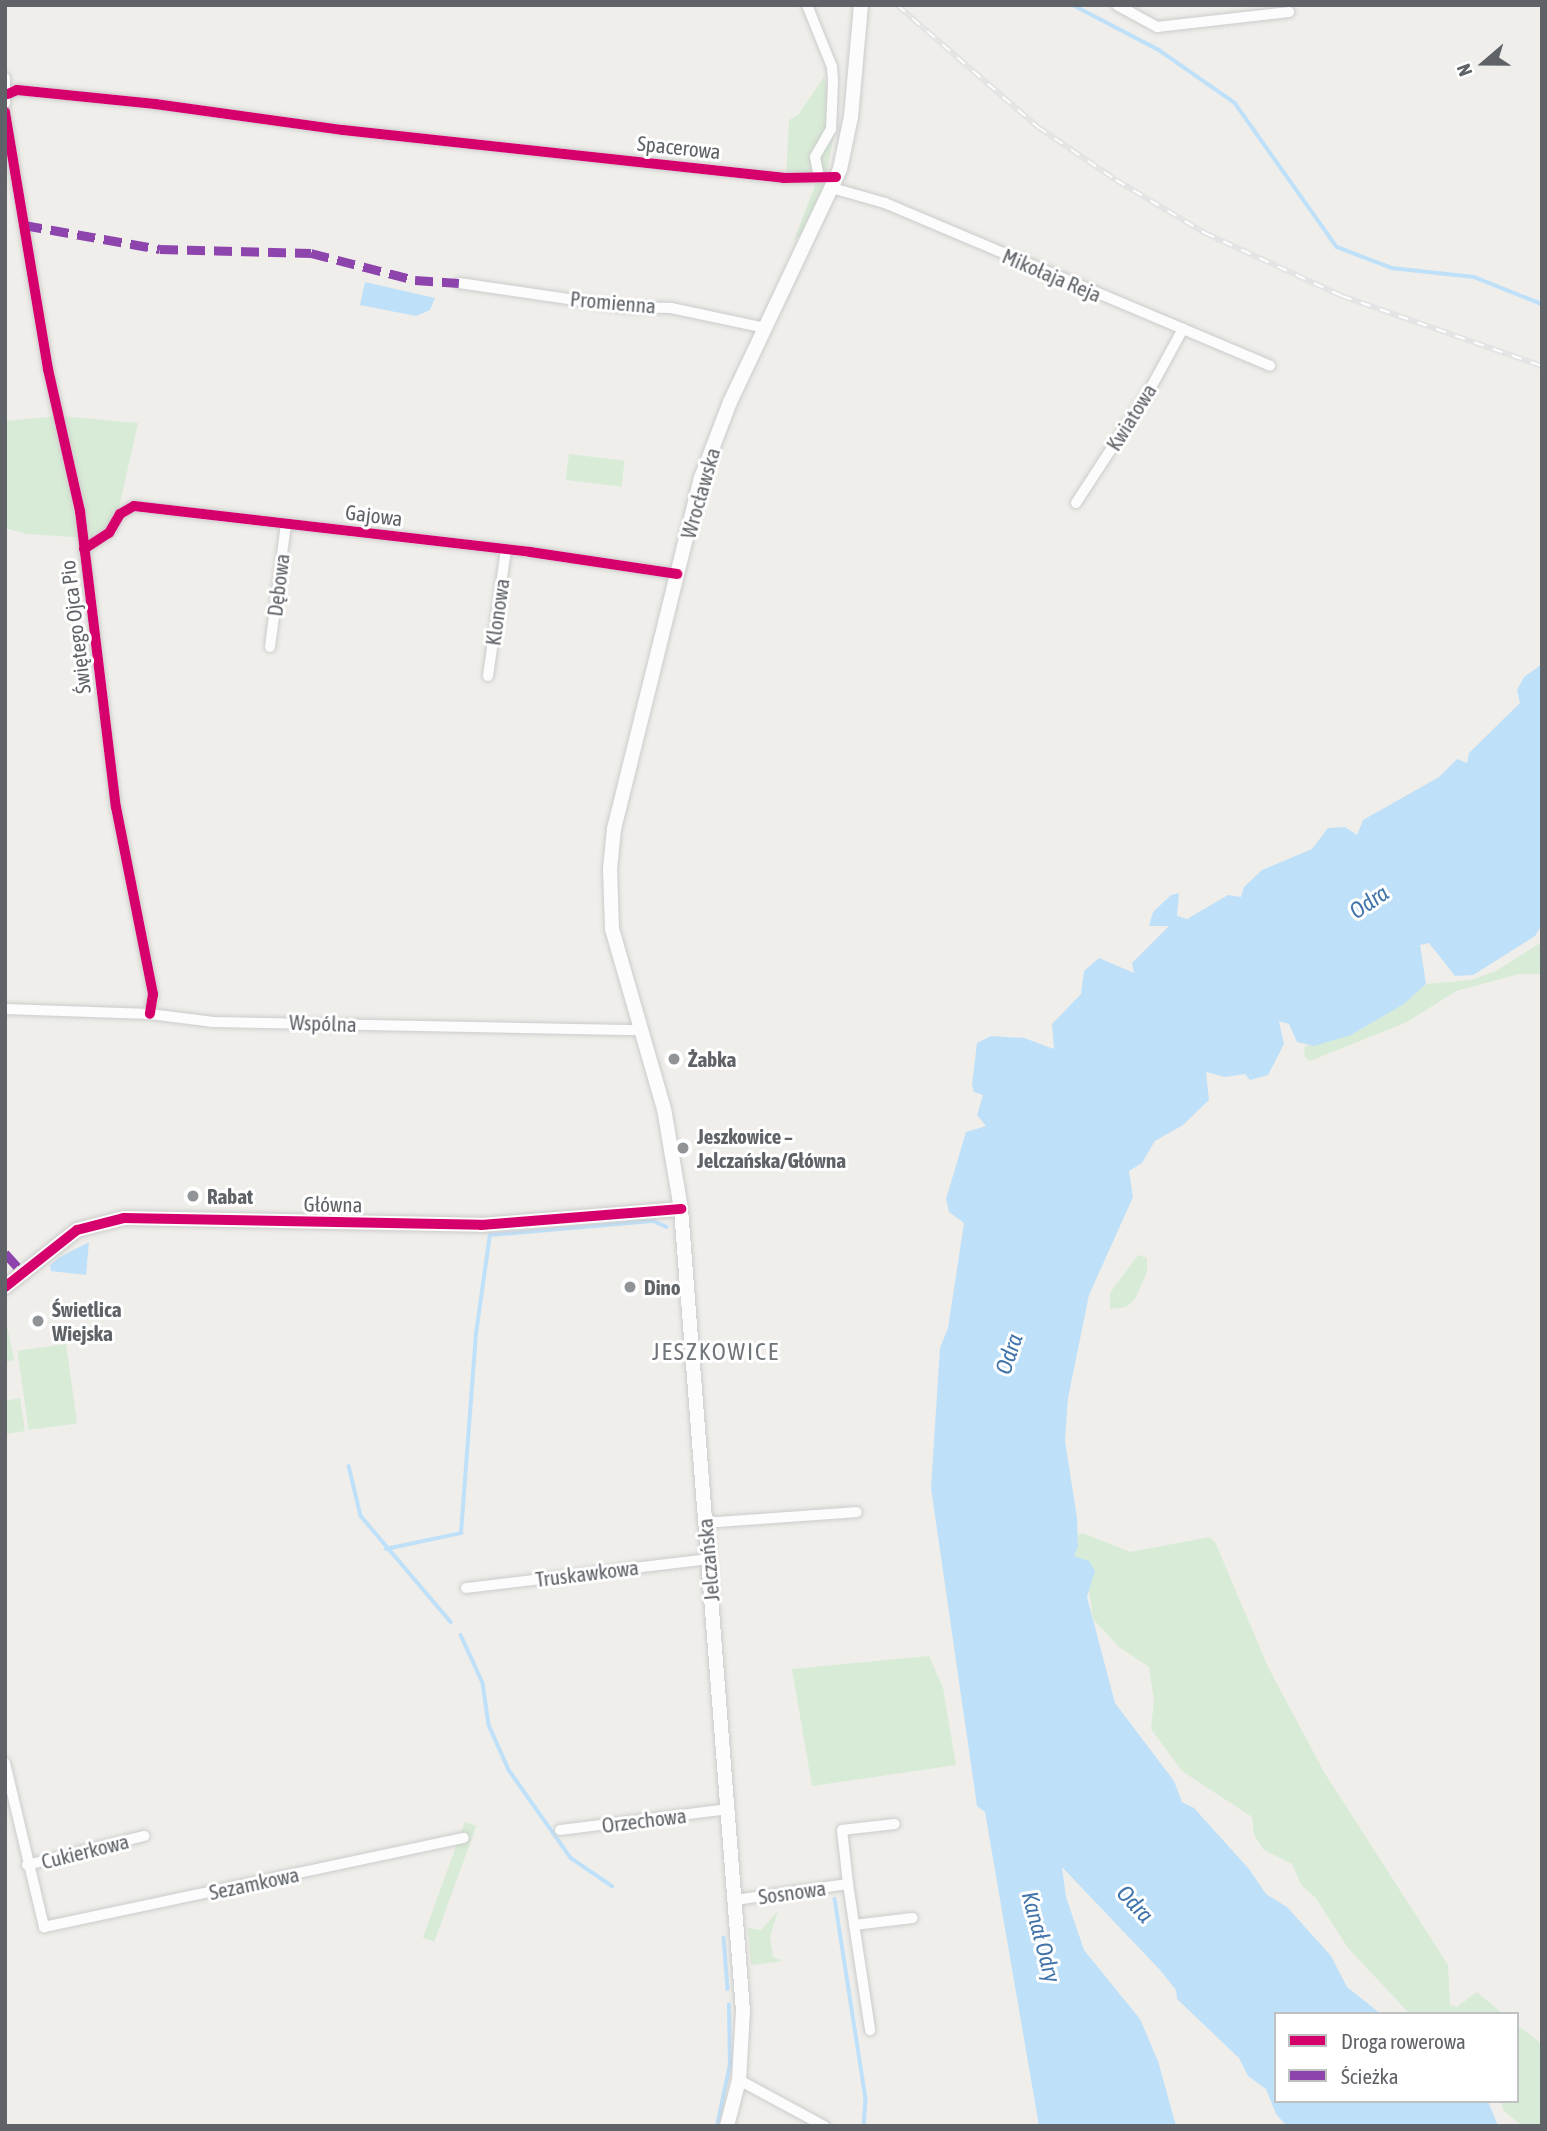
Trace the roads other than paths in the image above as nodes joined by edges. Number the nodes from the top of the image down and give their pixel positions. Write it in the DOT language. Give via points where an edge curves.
graph roads {
  1 [pos="807,5"];
  2 [pos="861,5"];
  3 [pos="1117,5"];
  4 [pos="1289,12"];
  5 [pos="5,78"];
  6 [pos="7,99"];
  7 [pos="5,112"];
  8 [pos="819,177"];
  9 [pos="834,182"];
  10 [pos="459,283"];
  11 [pos="765,328"];
  12 [pos="1183,329"];
  13 [pos="1270,366"];
  14 [pos="1076,503"];
  15 [pos="286,524"];
  16 [pos="85,549"];
  17 [pos="506,549"];
  18 [pos="677,574"];
  19 [pos="270,647"];
  20 [pos="488,676"];
  21 [pos="632,998"];
  22 [pos="5,1009"];
  23 [pos="150,1014"];
  24 [pos="641,1030"];
  25 [pos="681,1209"];
  26 [pos="5,1287"];
  27 [pos="857,1513"];
  28 [pos="705,1523"];
  29 [pos="708,1559"];
  30 [pos="467,1588"];
  31 [pos="5,1763"];
  32 [pos="728,1810"];
  33 [pos="895,1824"];
  34 [pos="560,1830"];
  35 [pos="144,1836"];
  36 [pos="464,1838"];
  37 [pos="27,1865"];
  38 [pos="848,1884"];
  39 [pos="735,1900"];
  40 [pos="913,1918"];
  41 [pos="854,1925"];
  42 [pos="870,2030"];
  43 [pos="739,2080"];
  44 [pos="727,2126"];
  45 [pos="824,2126"];
  1 -- 8 [label="street" via="833,82 831,128 815,157"];
  2 -- 9 [label="main road, Wrocławska" via="850,117"];
  3 -- 4 [label="street" via="1157,26"];
  5 -- 6 [label="street"];
  6 -- 8 [label="street, Spacerowa" via="17,90 783,178"];
  7 -- 16 [label="street, Świętego Ojca Pio" via="48,369"];
  8 -- 9 [label="street, Spacerowa"];
  9 -- 11 [label="main road, Wrocławska"];
  9 -- 12 [label="street, Mikołaja Reja"];
  10 -- 11 [label="street, Promienna" via="623,307 671,308"];
  11 -- 18 [label="main road, Wrocławska" via="701,478"];
  12 -- 13 [label="street, Mikołaja Reja"];
  12 -- 14 [label="street, Kwiatowa" via="1149,391"];
  15 -- 16 [label="street, Gajowa" via="134,506 120,514 109,533"];
  15 -- 17 [label="street, Gajowa"];
  15 -- 19 [label="street, Dębowa"];
  16 -- 23 [label="street, Świętego Ojca Pio" via="116,807 153,994"];
  17 -- 18 [label="street, Gajowa"];
  17 -- 20 [label="street, Klonowa"];
  18 -- 21 [label="main road, Wrocławska" via="613,842 612,929"];
  21 -- 24 [label="main road, Jelczańska"];
  22 -- 23 [label="street, Wspólna"];
  23 -- 24 [label="street, Wspólna" via="213,1023"];
  24 -- 25 [label="main road, Jelczańska" via="664,1109"];
  25 -- 26 [label="main road, Główna" via="481,1225 124,1218 76,1230"];
  25 -- 28 [label="main road, Jelczańska"];
  27 -- 28 [label="street"];
  28 -- 29 [label="main road, Jelczańska"];
  29 -- 30 [label="street, Truskawkowa"];
  29 -- 32 [label="main road, Jelczańska"];
  31 -- 37 [label="street"];
  32 -- 34 [label="street, Orzechowa"];
  32 -- 39 [label="main road, Jelczańska"];
  33 -- 38 [label="street, Sosnowa" via="842,1830"];
  35 -- 37 [label="street, Cukierkowa"];
  36 -- 37 [label="street, Sezamkowa" via="44,1927"];
  38 -- 39 [label="street, Sosnowa"];
  38 -- 41 [label="street, Sosnowa"];
  39 -- 43 [label="main road, Jelczańska" via="743,2011"];
  40 -- 41 [label="street"];
  41 -- 42 [label="street, Sosnowa"];
  43 -- 44 [label="main road, Jelczańska"];
  43 -- 45 [label="street"];
}
